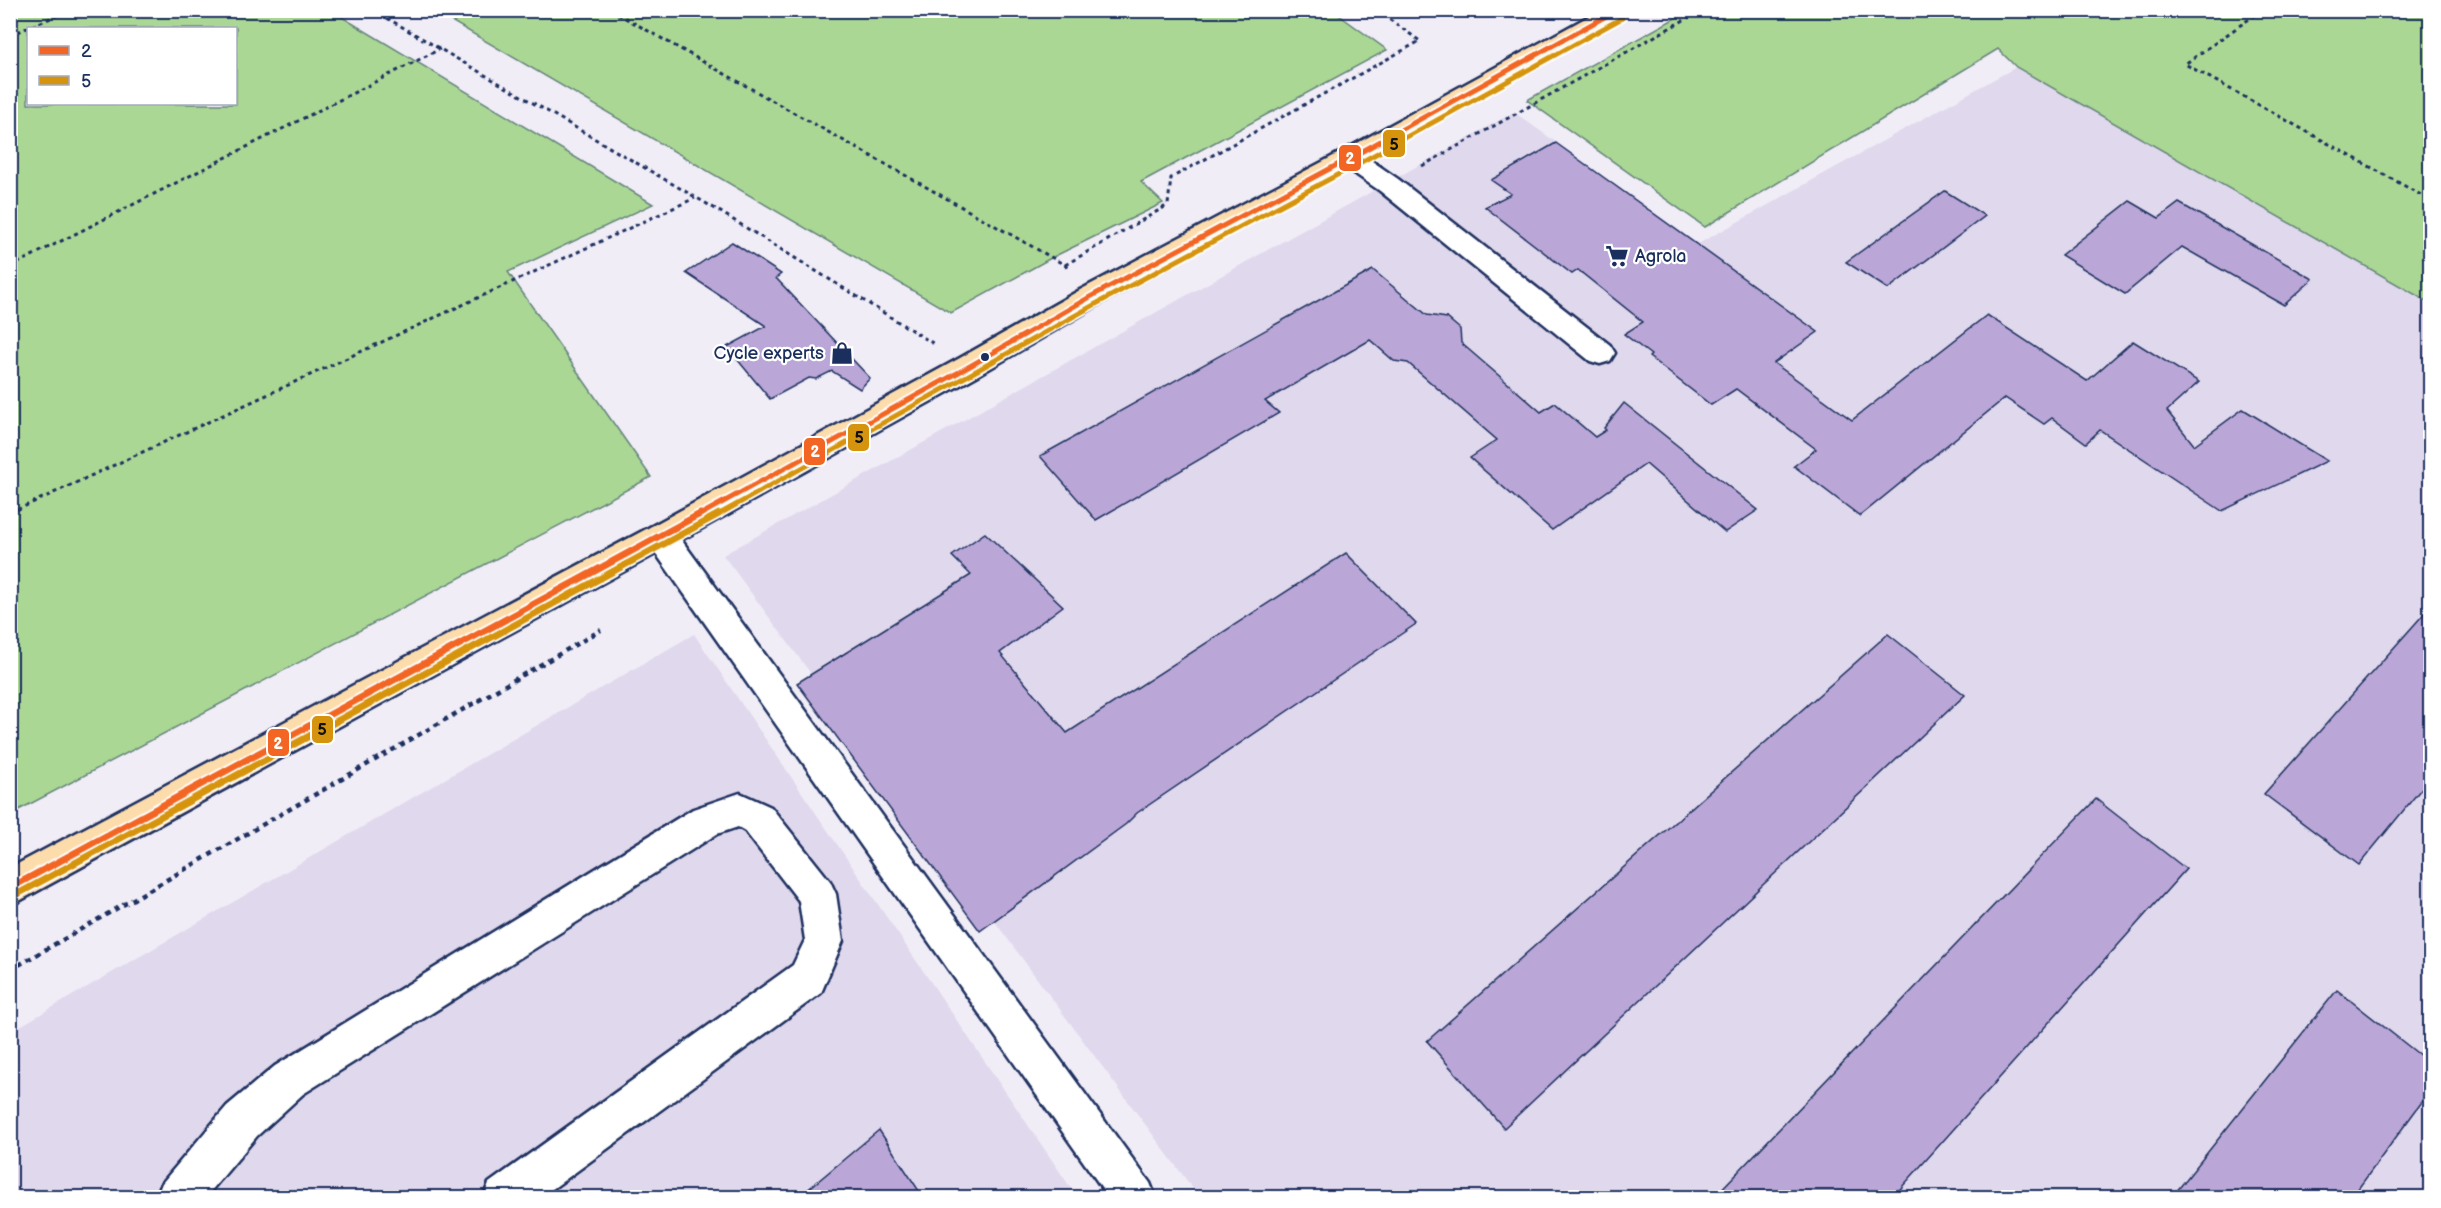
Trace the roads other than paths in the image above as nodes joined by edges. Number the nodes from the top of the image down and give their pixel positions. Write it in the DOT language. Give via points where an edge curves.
graph roads {
  1 [pos="1618,10"];
  2 [pos="1350,158"];
  3 [pos="1600,353"];
  4 [pos="662,536"];
  5 [pos="10,888"];
  6 [pos="177,1197"];
  7 [pos="504,1197"];
  8 [pos="1135,1197"];
  1 -- 2 [label="main road"];
  2 -- 3 [label="street"];
  2 -- 4 [label="main road" via="1090,297"];
  4 -- 5 [label="main road"];
  4 -- 8 [label="street"];
  6 -- 7 [label="street" via="242,1121 289,1080 706,821 740,810 758,819 816,894 824,941 807,979"];
}
